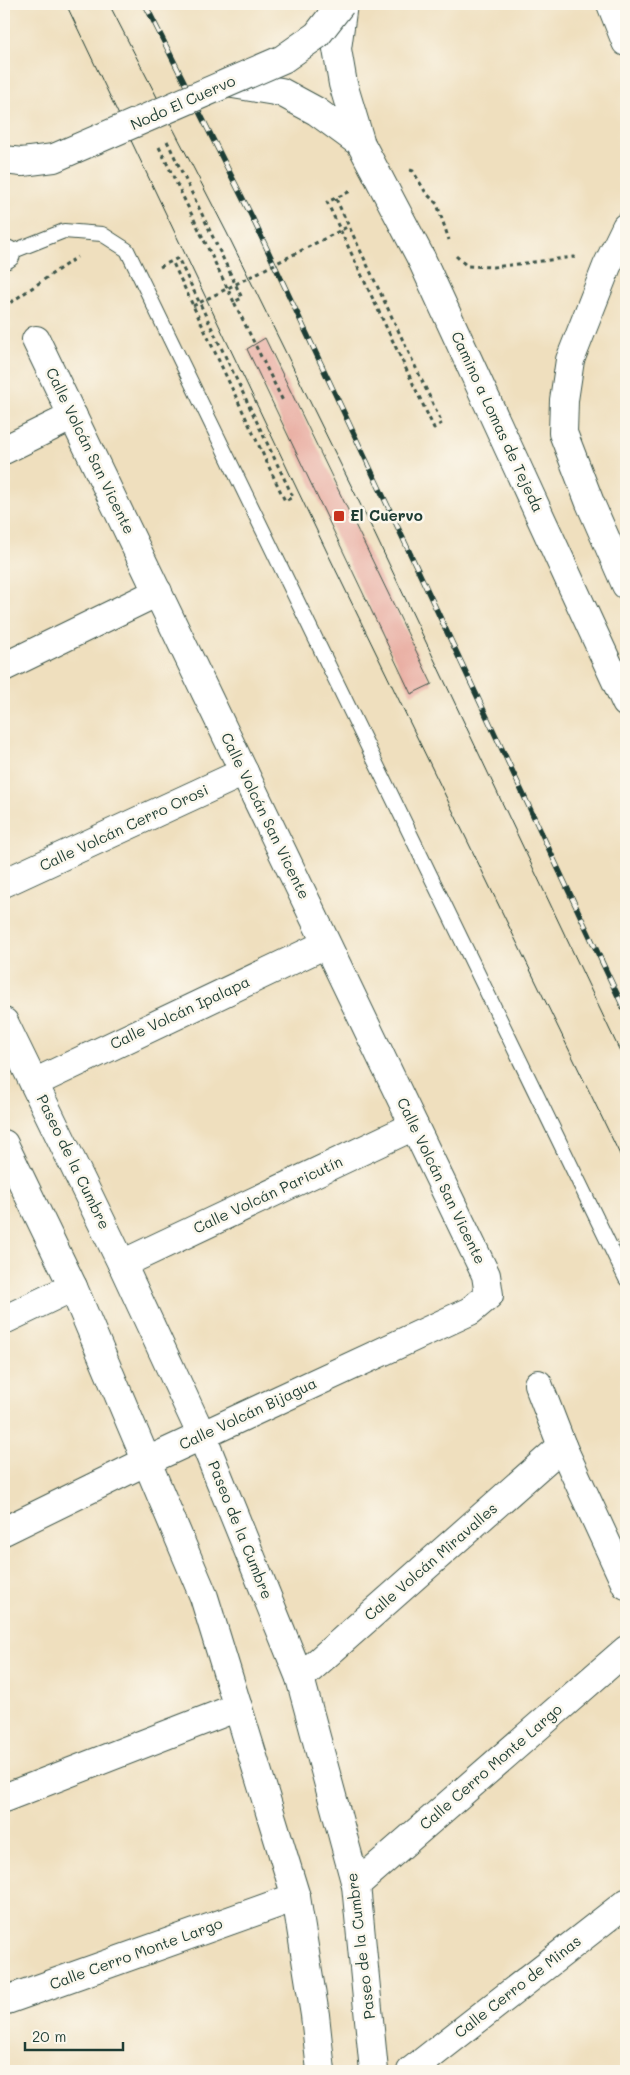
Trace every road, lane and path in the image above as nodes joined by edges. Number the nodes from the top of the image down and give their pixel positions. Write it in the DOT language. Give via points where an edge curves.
graph roads {
  1 [pos="342,4"];
  2 [pos="611,4"];
  3 [pos="626,42"];
  4 [pos="227,83"];
  5 [pos="362,144"];
  6 [pos="9,164"];
  7 [pos="407,168"];
  8 [pos="352,190"];
  9 [pos="336,199"];
  10 [pos="349,226"];
  11 [pos="626,227"];
  12 [pos="451,246"];
  13 [pos="453,254"];
  14 [pos="5,255"];
  15 [pos="78,256"];
  16 [pos="172,261"];
  17 [pos="607,266"];
  18 [pos="141,277"];
  19 [pos="227,289"];
  20 [pos="234,302"];
  21 [pos="193,306"];
  22 [pos="4,308"];
  23 [pos="36,340"];
  24 [pos="284,403"];
  25 [pos="73,416"];
  26 [pos="4,450"];
  27 [pos="626,585"];
  28 [pos="158,592"];
  29 [pos="4,667"];
  30 [pos="626,703"];
  31 [pos="244,772"];
  32 [pos="4,883"];
  33 [pos="326,944"];
  34 [pos="4,1022"];
  35 [pos="34,1083"];
  36 [pos="414,1126"];
  37 [pos="4,1144"];
  38 [pos="122,1264"];
  39 [pos="626,1279"];
  40 [pos="73,1287"];
  41 [pos="490,1294"];
  42 [pos="4,1320"];
  43 [pos="538,1384"];
  44 [pos="202,1436"];
  45 [pos="562,1446"];
  46 [pos="145,1462"];
  47 [pos="4,1531"];
  48 [pos="626,1586"];
  49 [pos="626,1650"];
  50 [pos="300,1678"];
  51 [pos="238,1708"];
  52 [pos="4,1798"];
  53 [pos="356,1885"];
  54 [pos="296,1897"];
  55 [pos="626,1903"];
  56 [pos="4,2001"];
  57 [pos="320,2071"];
  58 [pos="374,2071"];
  59 [pos="410,2071"];
  1 -- 4 [label="street, Nodo El Cuervo, bridge" via="317,35 290,54"];
  1 -- 5 [label="street, Camino a Lomas de Tejeda" via="337,49 343,84"];
  2 -- 3 [label="street"];
  4 -- 5 [label="street, Camino a Lomas de Tejeda" via="280,92 316,111"];
  4 -- 6 [label="street, Nodo El Cuervo, bridge" via="54,158"];
  5 -- 30 [label="street, Camino a Lomas de Tejeda, bridge" via="421,258"];
  7 -- 12 [label="path" via="413,171 437,204"];
  8 -- 9 [label="path"];
  9 -- 10 [label="path"];
  9 -- 10 [label="path" via="327,202 434,428 442,423"];
  10 -- 19 [label="path, bridge"];
  11 -- 17 [label="street"];
  13 -- 17 [label="path" via="467,266 493,267 574,256"];
  14 -- 18 [label="lane" via="64,231 102,234 127,250"];
  15 -- 22 [label="path"];
  16 -- 18 [label="path"];
  16 -- 21 [label="path"];
  16 -- 21 [label="path" via="178,258 293,497 285,502"];
  17 -- 27 [label="street" via="570,360 563,433"];
  18 -- 39 [label="lane"];
  19 -- 20 [label="path"];
  19 -- 20 [label="path" via="158,144 166,140 242,298"];
  19 -- 21 [label="path, bridge"];
  20 -- 24 [label="path"];
  23 -- 25 [label="street, Calle Volcán San Vicente"];
  25 -- 26 [label="street"];
  25 -- 28 [label="street, Calle Volcán San Vicente"];
  28 -- 29 [label="street"];
  28 -- 31 [label="street, Calle Volcán San Vicente"];
  31 -- 32 [label="street, Calle Volcán Cerro Orosi"];
  31 -- 33 [label="street, Calle Volcán San Vicente"];
  33 -- 35 [label="street, Calle Volcán Ipalapa"];
  33 -- 36 [label="street, Calle Volcán San Vicente"];
  34 -- 35 [label="street, Paseo de la Cumbre"];
  35 -- 38 [label="street, Paseo de la Cumbre"];
  36 -- 38 [label="street, Calle Volcán Paricutín"];
  36 -- 41 [label="street, Calle Volcán San Vicente" via="486,1275"];
  37 -- 40 [label="street"];
  38 -- 44 [label="street, Paseo de la Cumbre"];
  40 -- 42 [label="street"];
  40 -- 46 [label="street"];
  41 -- 44 [label="street, Calle Volcán Bijagua" via="470,1311"];
  43 -- 45 [label="street"];
  44 -- 46 [label="street, Calle Volcán Bijagua"];
  44 -- 50 [label="street, Paseo de la Cumbre"];
  45 -- 48 [label="street"];
  45 -- 50 [label="street, Calle Volcán Miravalles"];
  46 -- 47 [label="street, Calle Volcán Bijagua"];
  46 -- 51 [label="street" via="204,1597"];
  49 -- 53 [label="street, Calle Cerro Monte Largo"];
  50 -- 53 [label="street, Paseo de la Cumbre"];
  51 -- 52 [label="street"];
  51 -- 54 [label="street"];
  53 -- 58 [label="street, Paseo de la Cumbre"];
  54 -- 56 [label="street, Calle Cerro Monte Largo"];
  54 -- 57 [label="street" via="315,2015"];
  55 -- 59 [label="street, Calle Cerro de Minas"];
}
